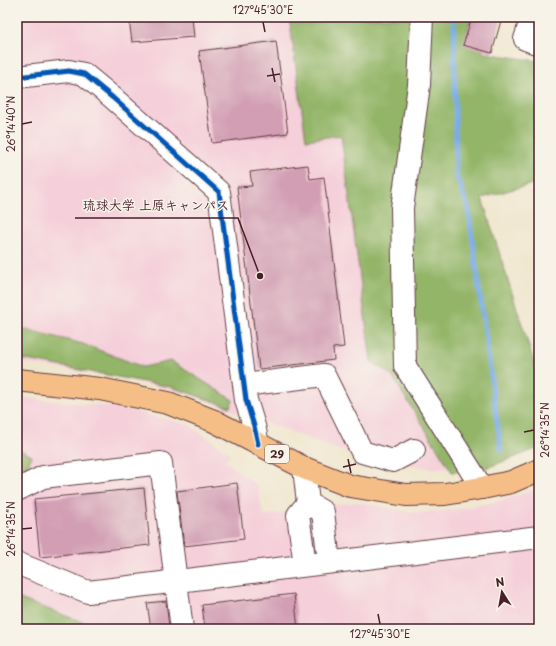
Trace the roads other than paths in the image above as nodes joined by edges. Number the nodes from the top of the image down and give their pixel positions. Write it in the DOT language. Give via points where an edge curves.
graph roads {
  1 [pos="422,17"];
  2 [pos="532,17"];
  3 [pos="539,44"];
  4 [pos="17,77"];
  5 [pos="17,380"];
  6 [pos="244,385"];
  7 [pos="258,444"];
  8 [pos="414,450"];
  9 [pos="304,468"];
  10 [pos="539,470"];
  11 [pos="482,488"];
  12 [pos="17,490"];
  13 [pos="308,503"];
  14 [pos="539,537"];
  15 [pos="330,562"];
  16 [pos="17,564"];
  17 [pos="305,565"];
  18 [pos="176,581"];
  19 [pos="182,629"];
  1 -- 11 [label="street" via="419,85 402,208 406,366"];
  2 -- 3 [label="street" via="525,39"];
  4 -- 6 [label="street" via="68,71 84,74 218,192"];
  5 -- 7 [label="main road, 29" via="100,389 168,402 214,421"];
  6 -- 7 [label="street"];
  6 -- 8 [label="street" via="324,375 362,452 393,461"];
  7 -- 9 [label="main road, 29"];
  9 -- 11 [label="main road, 29" via="350,486 406,495 445,494"];
  9 -- 13 [label="street"];
  10 -- 11 [label="main road, 29" via="511,482"];
  12 -- 18 [label="street" via="43,477 161,463"];
  13 -- 15 [label="street" via="323,512"];
  13 -- 17 [label="street" via="298,515"];
  14 -- 15 [label="street"];
  15 -- 17 [label="street"];
  16 -- 18 [label="street" via="88,592"];
  17 -- 18 [label="street"];
  18 -- 19 [label="street"];
}
